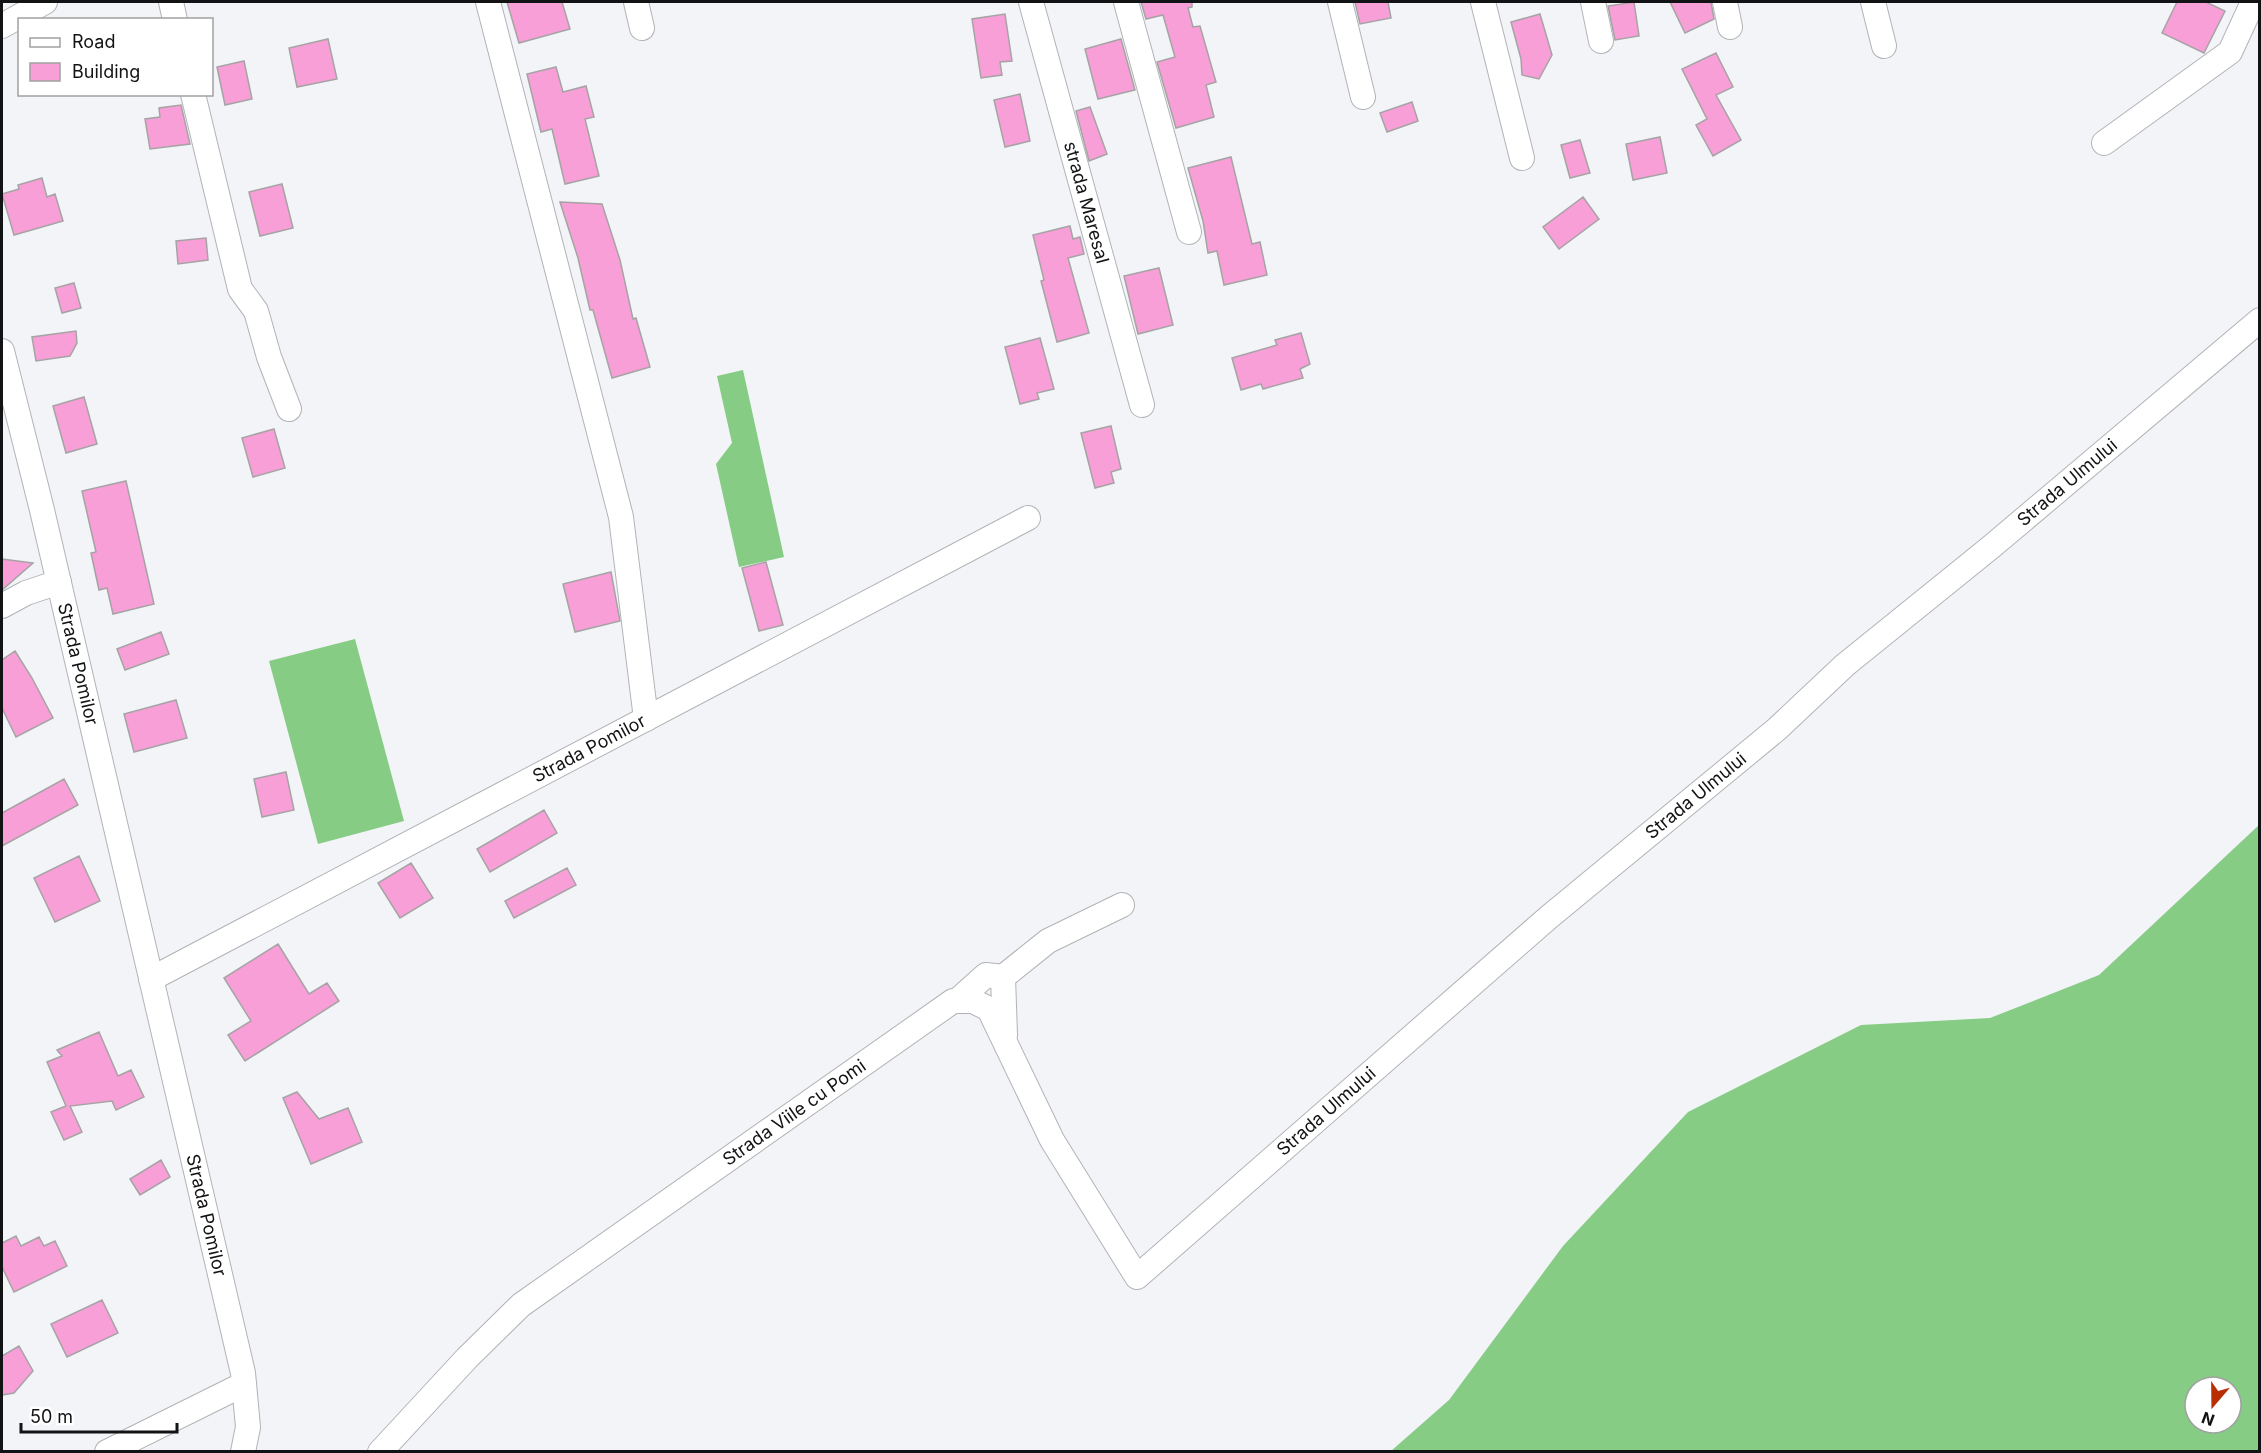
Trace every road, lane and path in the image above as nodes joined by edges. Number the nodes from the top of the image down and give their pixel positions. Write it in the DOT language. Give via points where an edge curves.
graph roads {
  1 [pos="45,2"];
  2 [pos="171,2"];
  3 [pos="488,2"];
  4 [pos="636,2"];
  5 [pos="1031,2"];
  6 [pos="1126,2"];
  7 [pos="1341,2"];
  8 [pos="1483,2"];
  9 [pos="1593,2"];
  10 [pos="1725,2"];
  11 [pos="1873,2"];
  12 [pos="2253,2"];
  13 [pos="175,18"];
  14 [pos="2,26"];
  15 [pos="1730,27"];
  16 [pos="642,28"];
  17 [pos="1601,41"];
  18 [pos="1884,46"];
  19 [pos="193,96"];
  20 [pos="1363,98"];
  21 [pos="2104,143"];
  22 [pos="1522,158"];
  23 [pos="1189,232"];
  24 [pos="2259,320"];
  25 [pos="2,351"];
  26 [pos="1142,405"];
  27 [pos="289,409"];
  28 [pos="1028,518"];
  29 [pos="59,582"];
  30 [pos="2,606"];
  31 [pos="646,718"];
  32 [pos="1122,905"];
  33 [pos="1004,977"];
  34 [pos="150,979"];
  35 [pos="957,1001"];
  36 [pos="1005,1043"];
  37 [pos="244,1384"];
  38 [pos="106,1452"];
  39 [pos="243,1452"];
  40 [pos="380,1452"];
  1 -- 14 [label="street"];
  2 -- 13 [label="street"];
  3 -- 31 [label="street" via="621,517"];
  4 -- 16 [label="street"];
  5 -- 26 [label="street, strada Maresal"];
  6 -- 23 [label="street"];
  7 -- 20 [label="street"];
  8 -- 22 [label="street"];
  9 -- 17 [label="street"];
  10 -- 15 [label="street"];
  11 -- 18 [label="street"];
  12 -- 21 [label="street" via="2230,52"];
  19 -- 27 [label="street" via="240,289 256,311"];
  24 -- 36 [label="street, Strada Ulmului" via="1549,917 1137,1277 1052,1140"];
  25 -- 29 [label="street, Strada Pomilor"];
  28 -- 31 [label="street, Strada Pomilor"];
  29 -- 30 [label="street" via="26,592"];
  29 -- 34 [label="street, Strada Pomilor"];
  31 -- 34 [label="street, Strada Pomilor"];
  32 -- 33 [label="street" via="1048,941"];
  33 -- 35 [label="street, Strada Viile cu Pomi" via="986,975"];
  33 -- 36 [label="street"];
  34 -- 37 [label="street, Strada Pomilor"];
  35 -- 36 [label="street" via="973,1001 989,1009"];
  35 -- 40 [label="street, Strada Viile cu Pomi" via="521,1305 466,1358"];
  37 -- 38 [label="street"];
  37 -- 39 [label="street, Strada Pomilor" via="248,1427"];
}
